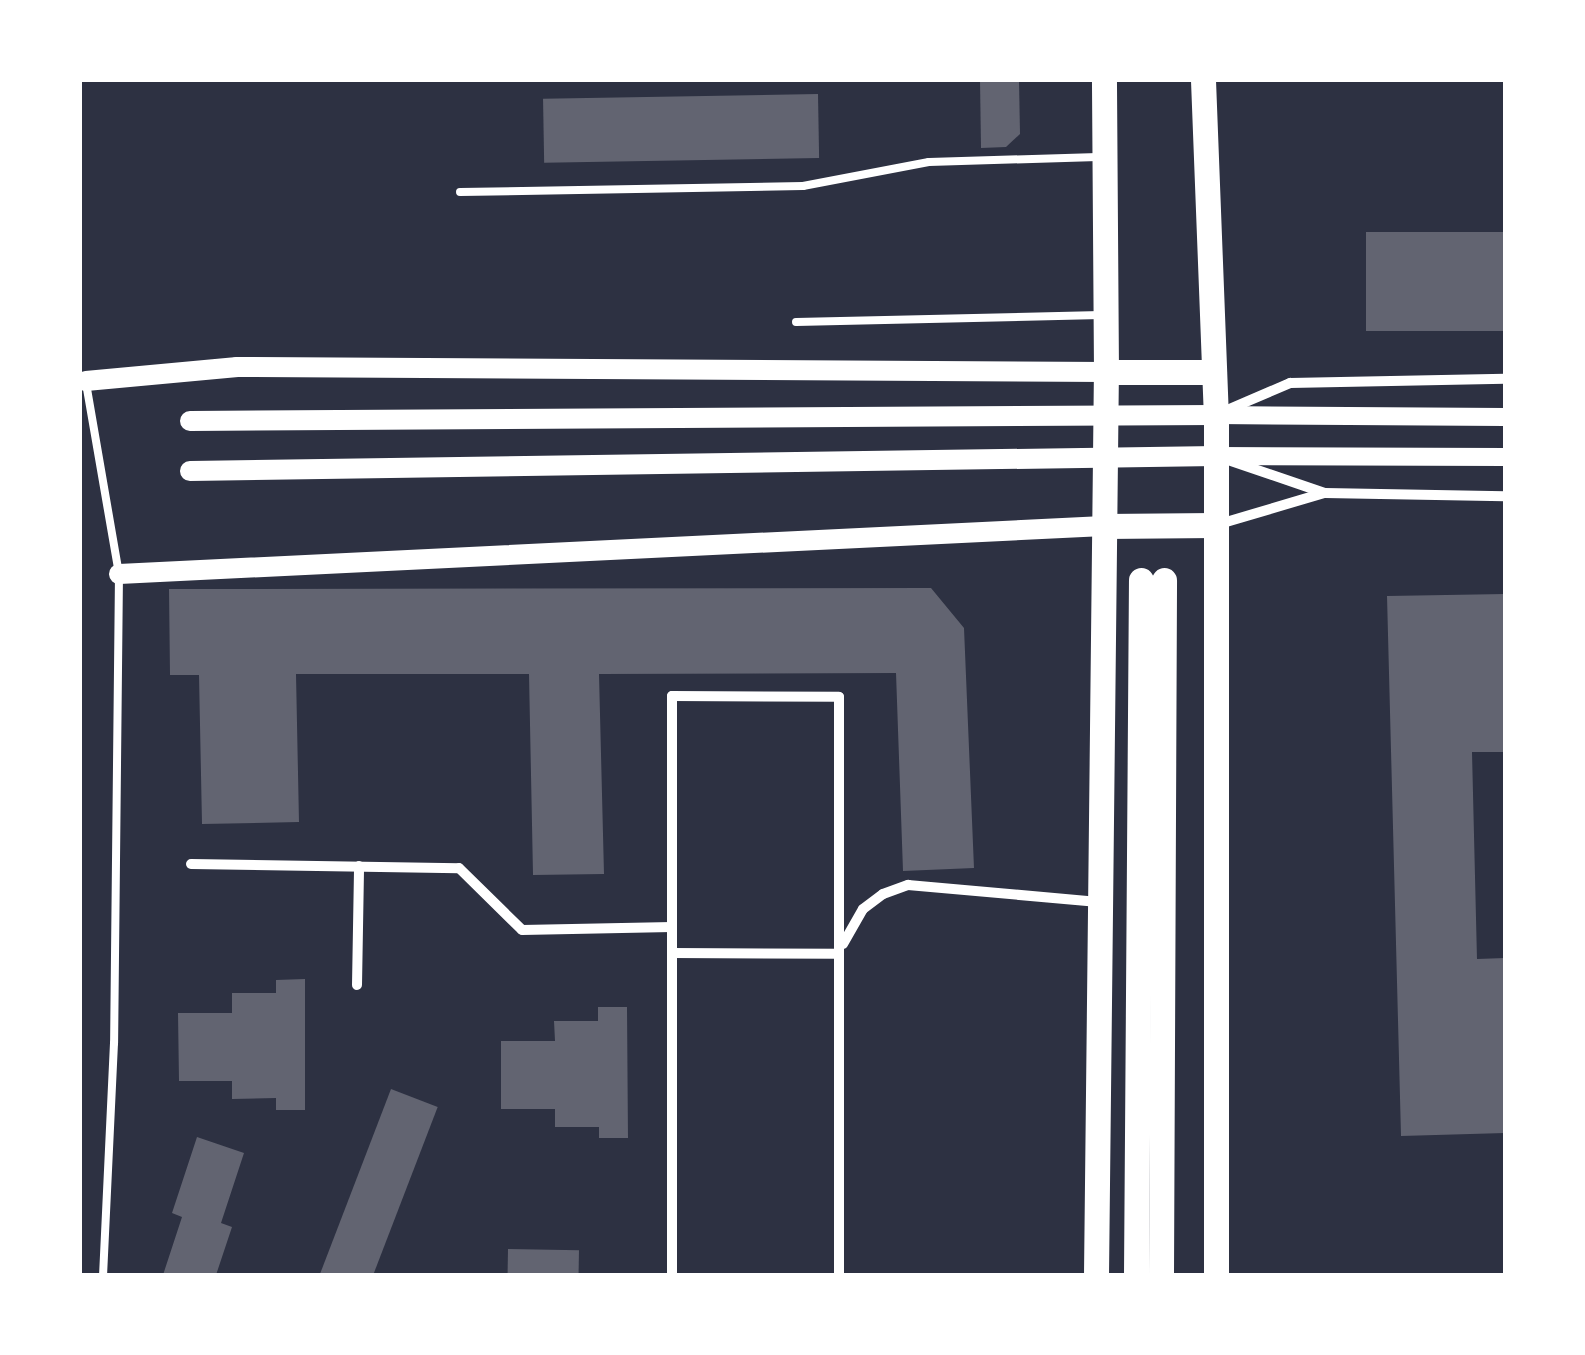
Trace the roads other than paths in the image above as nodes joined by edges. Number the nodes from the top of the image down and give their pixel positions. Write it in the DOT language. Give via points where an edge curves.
graph roads {
  1 [pos="1104,80"];
  2 [pos="1202,80"];
  3 [pos="1104,156"];
  4 [pos="460,192"];
  5 [pos="1105,315"];
  6 [pos="796,322"];
  7 [pos="1106,372"];
  8 [pos="1214,372"];
  9 [pos="1505,379"];
  10 [pos="83,380"];
  11 [pos="1105,413"];
  12 [pos="1216,415"];
  13 [pos="1505,417"];
  14 [pos="190,422"];
  15 [pos="1105,454"];
  16 [pos="1216,456"];
  17 [pos="1505,457"];
  18 [pos="190,471"];
  19 [pos="1324,493"];
  20 [pos="1505,496"];
  21 [pos="1215,525"];
  22 [pos="1104,526"];
  23 [pos="120,574"];
  24 [pos="191,864"];
  25 [pos="358,866"];
  26 [pos="1100,902"];
  27 [pos="672,927"];
  28 [pos="672,954"];
  29 [pos="840,954"];
  30 [pos="357,985"];
  31 [pos="103,1275"];
  32 [pos="672,1275"];
  33 [pos="839,1275"];
  34 [pos="1096,1275"];
  35 [pos="1136,1275"];
  36 [pos="1161,1275"];
  37 [pos="1216,1275"];
  1 -- 3 [label="main road"];
  2 -- 8 [label="main road"];
  3 -- 4 [label="lane" via="928,162 804,186"];
  3 -- 5 [label="main road"];
  5 -- 6 [label="lane"];
  5 -- 7 [label="main road"];
  7 -- 8 [label="main road"];
  7 -- 10 [label="main road" via="238,367"];
  7 -- 11 [label="main road"];
  8 -- 12 [label="main road"];
  9 -- 12 [label="street" via="1290,383"];
  10 -- 23 [label="lane"];
  11 -- 12 [label="main road"];
  11 -- 14 [label="main road"];
  11 -- 15 [label="main road"];
  12 -- 13 [label="street"];
  12 -- 16 [label="main road"];
  15 -- 16 [label="main road"];
  15 -- 18 [label="main road"];
  15 -- 22 [label="main road"];
  16 -- 17 [label="street"];
  16 -- 19 [label="street"];
  16 -- 21 [label="main road"];
  19 -- 20 [label="street"];
  19 -- 21 [label="street"];
  21 -- 22 [label="main road"];
  21 -- 37 [label="main road"];
  22 -- 23 [label="main road"];
  22 -- 26 [label="main road"];
  23 -- 31 [label="lane" via="114,1043"];
  24 -- 25 [label="street"];
  25 -- 27 [label="street" via="459,868 522,930"];
  25 -- 30 [label="street"];
  26 -- 29 [label="street" via="908,886 863,909"];
  26 -- 34 [label="main road"];
  27 -- 28 [label="street"];
  27 -- 29 [label="street" via="672,696 840,697"];
  28 -- 29 [label="street"];
  28 -- 32 [label="street"];
  29 -- 33 [label="street"];
  35 -- 36 [label="main road" via="1152,580"];
}
